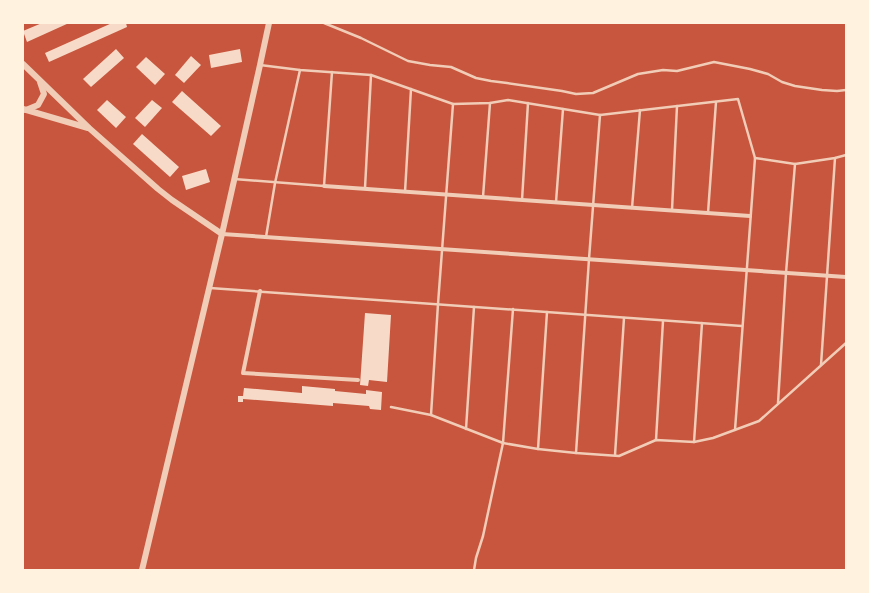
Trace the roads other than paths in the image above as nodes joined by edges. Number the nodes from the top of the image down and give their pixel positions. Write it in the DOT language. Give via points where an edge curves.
graph roads {
  1 [pos="269,23"];
  2 [pos="324,23"];
  3 [pos="23,64"];
  4 [pos="260,65"];
  5 [pos="300,70"];
  6 [pos="332,72"];
  7 [pos="371,75"];
  8 [pos="39,81"];
  9 [pos="411,89"];
  10 [pos="846,90"];
  11 [pos="716,102"];
  12 [pos="490,103"];
  13 [pos="528,103"];
  14 [pos="453,104"];
  15 [pos="677,106"];
  16 [pos="563,109"];
  17 [pos="24,110"];
  18 [pos="640,110"];
  19 [pos="600,115"];
  20 [pos="90,128"];
  21 [pos="846,155"];
  22 [pos="755,158"];
  23 [pos="835,158"];
  24 [pos="795,164"];
  25 [pos="234,179"];
  26 [pos="276,183"];
  27 [pos="324,186"];
  28 [pos="365,189"];
  29 [pos="404,192"];
  30 [pos="447,195"];
  31 [pos="483,197"];
  32 [pos="522,200"];
  33 [pos="556,202"];
  34 [pos="593,205"];
  35 [pos="632,208"];
  36 [pos="672,210"];
  37 [pos="708,213"];
  38 [pos="750,216"];
  39 [pos="222,234"];
  40 [pos="266,237"];
  41 [pos="442,249"];
  42 [pos="589,259"];
  43 [pos="746,270"];
  44 [pos="786,273"];
  45 [pos="827,276"];
  46 [pos="846,277"];
  47 [pos="209,288"];
  48 [pos="260,291"];
  49 [pos="438,304"];
  50 [pos="474,306"];
  51 [pos="513,309"];
  52 [pos="547,312"];
  53 [pos="586,314"];
  54 [pos="624,318"];
  55 [pos="663,320"];
  56 [pos="702,323"];
  57 [pos="742,326"];
  58 [pos="846,343"];
  59 [pos="821,365"];
  60 [pos="358,380"];
  61 [pos="778,404"];
  62 [pos="391,407"];
  63 [pos="431,415"];
  64 [pos="466,428"];
  65 [pos="735,430"];
  66 [pos="656,440"];
  67 [pos="694,442"];
  68 [pos="503,443"];
  69 [pos="538,449"];
  70 [pos="576,453"];
  71 [pos="615,455"];
  72 [pos="142,570"];
  73 [pos="474,570"];
  1 -- 4 [label="street"];
  2 -- 10 [label="lane" via="408,60 451,67 491,82 576,94 593,93 638,74 663,70 677,71 714,62 768,74 795,86"];
  3 -- 8 [label="street"];
  4 -- 5 [label="lane"];
  4 -- 25 [label="street"];
  5 -- 6 [label="lane"];
  5 -- 26 [label="lane"];
  6 -- 7 [label="lane"];
  6 -- 27 [label="lane"];
  7 -- 9 [label="lane"];
  7 -- 28 [label="lane"];
  8 -- 17 [label="street" via="44,94 41,100 38,105"];
  8 -- 20 [label="street"];
  9 -- 14 [label="lane"];
  9 -- 29 [label="lane"];
  11 -- 15 [label="lane"];
  11 -- 22 [label="lane" via="738,99"];
  11 -- 37 [label="lane"];
  12 -- 13 [label="lane" via="508,100"];
  12 -- 14 [label="lane"];
  12 -- 31 [label="lane"];
  13 -- 16 [label="lane"];
  13 -- 32 [label="lane"];
  14 -- 30 [label="lane"];
  15 -- 18 [label="lane"];
  15 -- 36 [label="lane"];
  16 -- 19 [label="lane"];
  16 -- 33 [label="lane"];
  17 -- 20 [label="street"];
  18 -- 19 [label="lane"];
  18 -- 35 [label="lane"];
  19 -- 34 [label="lane"];
  20 -- 39 [label="street" via="158,189"];
  21 -- 23 [label="lane"];
  22 -- 24 [label="lane"];
  22 -- 38 [label="lane"];
  23 -- 24 [label="lane"];
  23 -- 45 [label="lane"];
  24 -- 44 [label="lane"];
  25 -- 26 [label="lane"];
  25 -- 39 [label="street"];
  26 -- 27 [label="lane"];
  26 -- 40 [label="lane"];
  27 -- 28 [label="street"];
  28 -- 29 [label="street"];
  29 -- 30 [label="street"];
  30 -- 31 [label="street"];
  30 -- 41 [label="lane"];
  31 -- 32 [label="street"];
  32 -- 33 [label="street"];
  33 -- 34 [label="street"];
  34 -- 35 [label="street"];
  34 -- 42 [label="lane"];
  35 -- 36 [label="street"];
  36 -- 37 [label="street"];
  37 -- 38 [label="street"];
  38 -- 43 [label="lane"];
  39 -- 40 [label="street"];
  39 -- 47 [label="street"];
  40 -- 41 [label="street"];
  41 -- 42 [label="street"];
  41 -- 49 [label="lane"];
  42 -- 43 [label="street"];
  42 -- 53 [label="lane"];
  43 -- 44 [label="street"];
  43 -- 57 [label="lane"];
  44 -- 45 [label="street"];
  44 -- 61 [label="lane"];
  45 -- 46 [label="street"];
  45 -- 59 [label="lane"];
  47 -- 48 [label="lane"];
  47 -- 72 [label="street"];
  48 -- 49 [label="lane"];
  48 -- 60 [label="street" via="243,373"];
  49 -- 50 [label="lane"];
  49 -- 63 [label="lane"];
  50 -- 51 [label="lane"];
  50 -- 64 [label="lane"];
  51 -- 52 [label="lane"];
  51 -- 68 [label="lane"];
  52 -- 53 [label="lane"];
  52 -- 69 [label="lane"];
  53 -- 54 [label="lane"];
  53 -- 70 [label="lane"];
  54 -- 55 [label="lane"];
  54 -- 71 [label="lane"];
  55 -- 56 [label="lane"];
  55 -- 66 [label="lane"];
  56 -- 57 [label="lane"];
  56 -- 67 [label="lane"];
  57 -- 65 [label="lane"];
  58 -- 59 [label="lane"];
  59 -- 61 [label="lane"];
  61 -- 65 [label="lane" via="758,420"];
  62 -- 63 [label="lane"];
  63 -- 64 [label="lane"];
  64 -- 68 [label="lane"];
  65 -- 67 [label="lane"];
  66 -- 67 [label="lane"];
  66 -- 71 [label="lane" via="619,456"];
  68 -- 69 [label="lane"];
  68 -- 73 [label="lane"];
  69 -- 70 [label="lane"];
  70 -- 71 [label="lane"];
}
